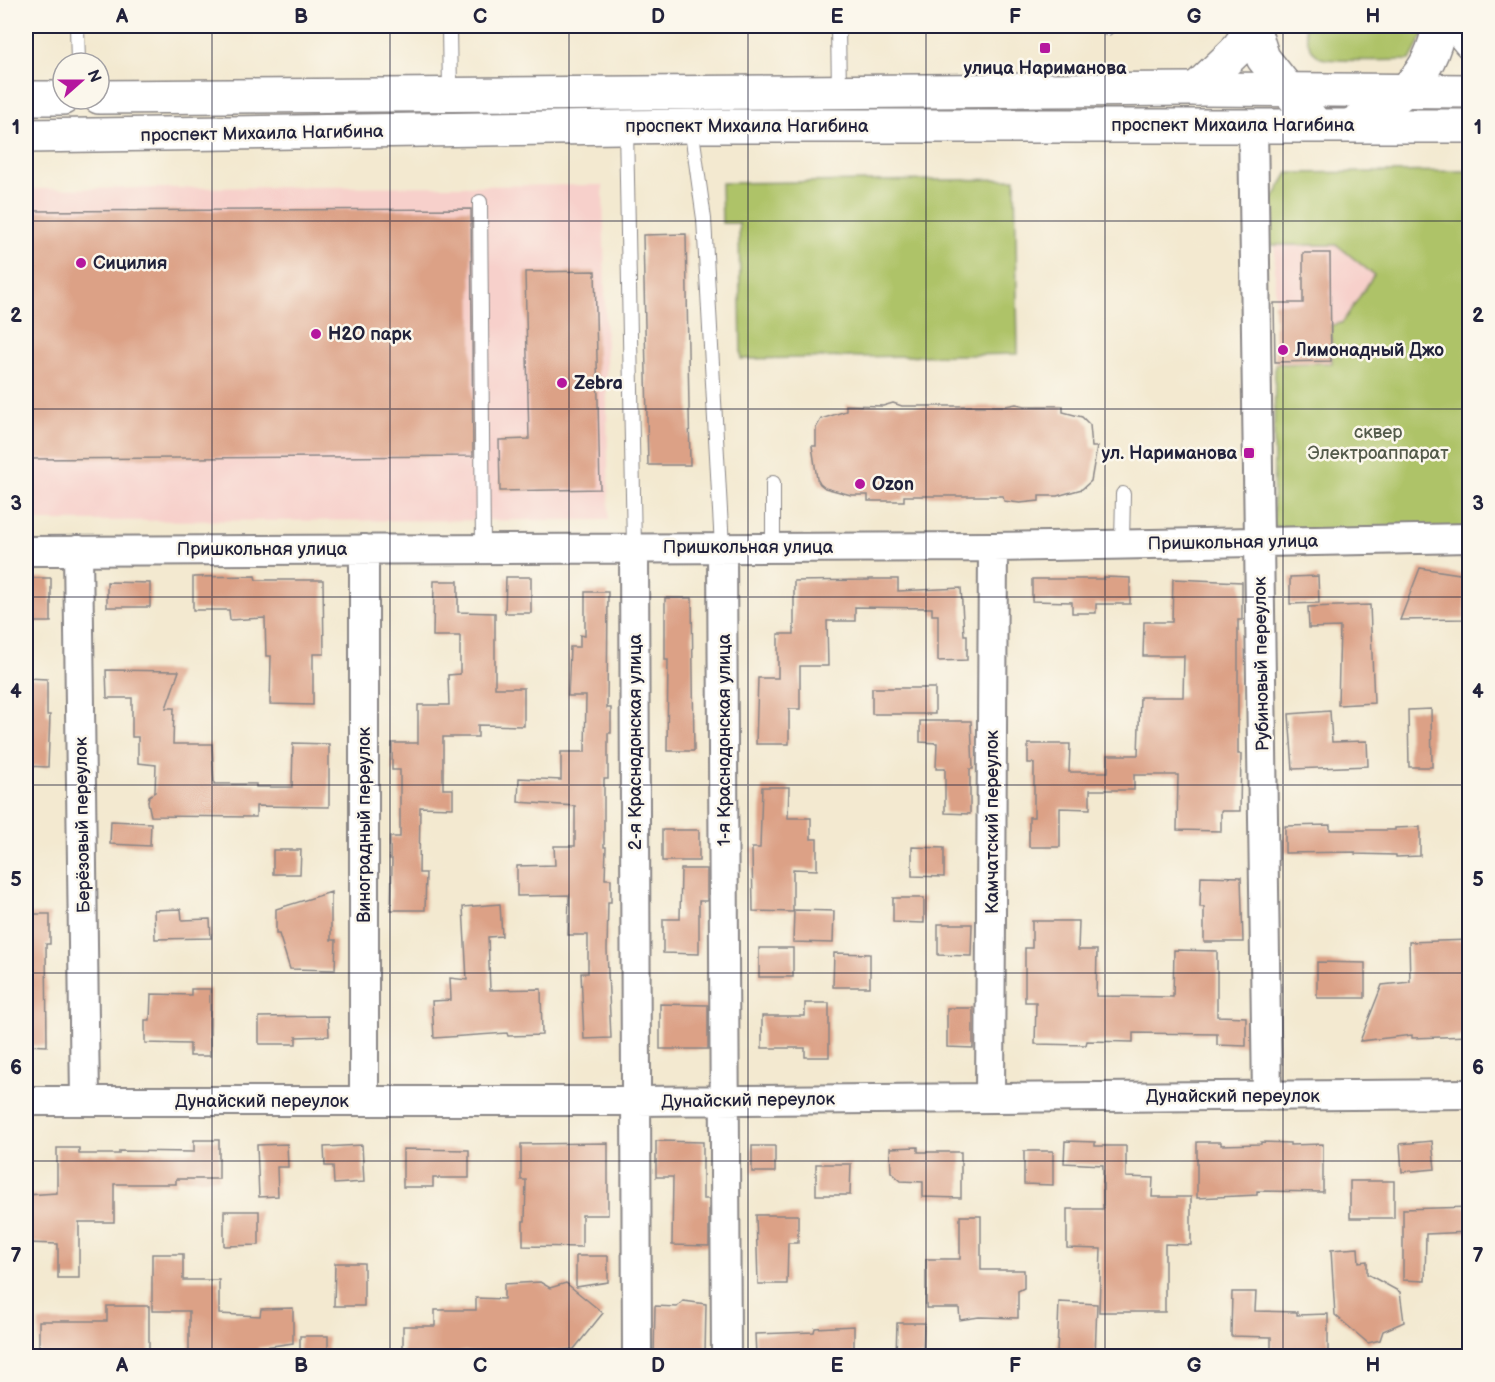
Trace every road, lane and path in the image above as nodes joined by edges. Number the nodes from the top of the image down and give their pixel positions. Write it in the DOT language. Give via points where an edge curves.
graph roads {
  1 [pos="77,26"];
  2 [pos="449,26"];
  3 [pos="838,26"];
  4 [pos="1254,26"];
  5 [pos="1439,26"];
  6 [pos="1457,26"];
  7 [pos="1470,42"];
  8 [pos="78,51"];
  9 [pos="1196,89"];
  10 [pos="1252,89"];
  11 [pos="1287,90"];
  12 [pos="1404,90"];
  13 [pos="1470,91"];
  14 [pos="839,92"];
  15 [pos="450,94"];
  16 [pos="111,97"];
  17 [pos="26,98"];
  18 [pos="51,98"];
  19 [pos="1253,124"];
  20 [pos="1316,125"];
  21 [pos="1351,125"];
  22 [pos="691,126"];
  23 [pos="1470,126"];
  24 [pos="626,127"];
  25 [pos="26,136"];
  26 [pos="480,202"];
  27 [pos="773,483"];
  28 [pos="1123,494"];
  29 [pos="1470,538"];
  30 [pos="1260,542"];
  31 [pos="1122,544"];
  32 [pos="634,547"];
  33 [pos="722,547"];
  34 [pos="772,547"];
  35 [pos="993,547"];
  36 [pos="483,548"];
  37 [pos="364,549"];
  38 [pos="78,550"];
  39 [pos="26,551"];
  40 [pos="1470,1094"];
  41 [pos="1266,1096"];
  42 [pos="990,1098"];
  43 [pos="726,1100"];
  44 [pos="26,1101"];
  45 [pos="85,1101"];
  46 [pos="364,1101"];
  47 [pos="636,1101"];
  48 [pos="637,1356"];
  49 [pos="726,1356"];
  1 -- 8 [label="lane"];
  2 -- 15 [label="lane"];
  3 -- 14 [label="lane"];
  4 -- 9 [label="main road" via="1235,52"];
  4 -- 10 [label="main road"];
  4 -- 11 [label="main road" via="1263,58"];
  5 -- 12 [label="main road" via="1424,72"];
  6 -- 7 [label="main road"];
  9 -- 10 [label="main road, проспект Михаила Нагибина"];
  9 -- 14 [label="main road, проспект Михаила Нагибина"];
  10 -- 11 [label="main road, проспект Михаила Нагибина"];
  10 -- 19 [label="main road"];
  11 -- 12 [label="main road, проспект Михаила Нагибина"];
  11 -- 20 [label="main road"];
  12 -- 13 [label="main road, проспект Михаила Нагибина"];
  12 -- 21 [label="main road"];
  14 -- 15 [label="main road, проспект Михаила Нагибина"];
  15 -- 16 [label="main road, проспект Михаила Нагибина"];
  17 -- 18 [label="main road"];
  19 -- 20 [label="main road, проспект Михаила Нагибина"];
  19 -- 22 [label="main road, проспект Михаила Нагибина"];
  19 -- 30 [label="street, Рубиновый переулок"];
  20 -- 21 [label="main road, проспект Михаила Нагибина"];
  21 -- 23 [label="main road, проспект Михаила Нагибина"];
  22 -- 24 [label="main road, проспект Михаила Нагибина"];
  22 -- 33 [label="lane, 1-я Краснодонская улица" via="704,219"];
  24 -- 25 [label="main road, проспект Михаила Нагибина"];
  24 -- 32 [label="lane, 2-я Краснодонская улица"];
  26 -- 36 [label="lane"];
  27 -- 34 [label="lane"];
  28 -- 31 [label="lane"];
  29 -- 30 [label="street, Пришкольная улица"];
  30 -- 31 [label="street, Пришкольная улица"];
  30 -- 41 [label="street, Рубиновый переулок"];
  31 -- 35 [label="street, Пришкольная улица"];
  32 -- 33 [label="street, Пришкольная улица"];
  32 -- 36 [label="street, Пришкольная улица"];
  32 -- 47 [label="street, 2-я Краснодонская улица"];
  33 -- 34 [label="street, Пришкольная улица"];
  33 -- 43 [label="street, 1-я Краснодонская улица"];
  34 -- 35 [label="street, Пришкольная улица"];
  35 -- 42 [label="street, Камчатский переулок"];
  36 -- 37 [label="street, Пришкольная улица"];
  37 -- 38 [label="street, Пришкольная улица"];
  37 -- 46 [label="street, Виноградный переулок"];
  38 -- 39 [label="street, Пришкольная улица"];
  38 -- 45 [label="street, Берёзовый переулок"];
  40 -- 41 [label="street, Дунайский переулок"];
  41 -- 42 [label="street, Дунайский переулок"];
  42 -- 43 [label="street, Дунайский переулок"];
  43 -- 47 [label="street, Дунайский переулок"];
  43 -- 49 [label="street, 1-я Краснодонская улица"];
  44 -- 45 [label="street, Дунайский переулок"];
  45 -- 46 [label="street, Дунайский переулок"];
  46 -- 47 [label="street, Дунайский переулок"];
  47 -- 48 [label="street, 2-я Краснодонская улица"];
}
